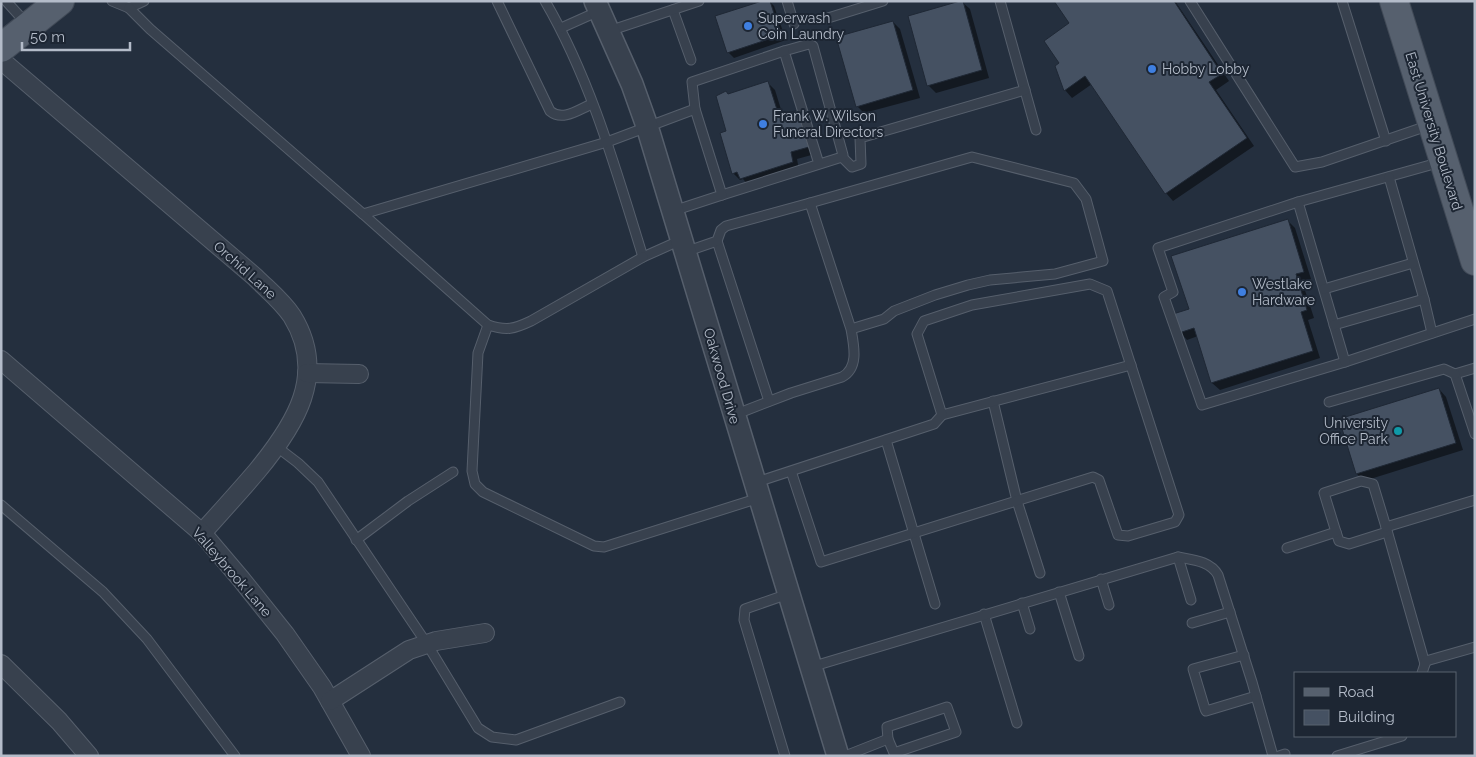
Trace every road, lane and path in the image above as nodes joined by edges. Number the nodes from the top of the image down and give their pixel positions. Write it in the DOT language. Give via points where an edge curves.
graph roads {
  1 [pos="6,1"];
  2 [pos="60,1"];
  3 [pos="112,1"];
  4 [pos="144,1"];
  5 [pos="498,1"];
  6 [pos="545,1"];
  7 [pos="699,1"];
  8 [pos="788,1"];
  9 [pos="883,1"];
  10 [pos="1000,1"];
  11 [pos="1190,1"];
  12 [pos="1342,1"];
  13 [pos="1394,1"];
  14 [pos="598,6"];
  15 [pos="129,8"];
  16 [pos="673,10"];
  17 [pos="828,18"];
  18 [pos="794,24"];
  19 [pos="28,26"];
  20 [pos="561,28"];
  21 [pos="609,31"];
  22 [pos="1,48"];
  23 [pos="784,51"];
  24 [pos="1,60"];
  25 [pos="690,60"];
  26 [pos="1025,90"];
  27 [pos="592,104"];
  28 [pos="695,109"];
  29 [pos="1432,124"];
  30 [pos="647,126"];
  31 [pos="1036,130"];
  32 [pos="1386,141"];
  33 [pos="607,142"];
  34 [pos="842,157"];
  35 [pos="1444,161"];
  36 [pos="819,164"];
  37 [pos="1389,177"];
  38 [pos="722,195"];
  39 [pos="1298,202"];
  40 [pos="810,203"];
  41 [pos="673,211"];
  42 [pos="363,214"];
  43 [pos="717,241"];
  44 [pos="683,246"];
  45 [pos="643,257"];
  46 [pos="1475,261"];
  47 [pos="1413,263"];
  48 [pos="1324,289"];
  49 [pos="1424,299"];
  50 [pos="1475,319"];
  51 [pos="488,325"];
  52 [pos="1334,325"];
  53 [pos="850,329"];
  54 [pos="1432,333"];
  55 [pos="1,360"];
  56 [pos="1345,362"];
  57 [pos="1131,365"];
  58 [pos="1475,368"];
  59 [pos="307,373"];
  60 [pos="359,374"];
  61 [pos="1454,374"];
  62 [pos="769,401"];
  63 [pos="994,401"];
  64 [pos="1329,402"];
  65 [pos="942,415"];
  66 [pos="733,416"];
  67 [pos="1475,434"];
  68 [pos="886,440"];
  69 [pos="277,447"];
  70 [pos="791,471"];
  71 [pos="453,472"];
  72 [pos="757,490"];
  73 [pos="1475,500"];
  74 [pos="1017,501"];
  75 [pos="1,505"];
  76 [pos="1386,529"];
  77 [pos="1336,532"];
  78 [pos="914,533"];
  79 [pos="202,534"];
  80 [pos="356,540"];
  81 [pos="1287,548"];
  82 [pos="1178,557"];
  83 [pos="1040,573"];
  84 [pos="1101,579"];
  85 [pos="1059,592"];
  86 [pos="788,594"];
  87 [pos="1190,600"];
  88 [pos="1022,603"];
  89 [pos="936,604"];
  90 [pos="1109,605"];
  91 [pos="1230,612"];
  92 [pos="984,614"];
  93 [pos="1192,623"];
  94 [pos="1030,629"];
  95 [pos="485,633"];
  96 [pos="427,644"];
  97 [pos="1475,647"];
  98 [pos="1244,655"];
  99 [pos="1079,656"];
  100 [pos="1,664"];
  101 [pos="1425,664"];
  102 [pos="810,667"];
  103 [pos="1422,672"];
  104 [pos="1256,696"];
  105 [pos="330,701"];
  106 [pos="620,702"];
  107 [pos="1017,723"];
  108 [pos="1399,737"];
  109 [pos="888,739"];
  110 [pos="89,756"];
  111 [pos="235,756"];
  112 [pos="361,756"];
  113 [pos="785,756"];
  114 [pos="838,756"];
  115 [pos="844,756"];
  116 [pos="1273,756"];
  117 [pos="1279,756"];
  118 [pos="1286,756"];
  119 [pos="1337,756"];
  1 -- 19 [label="lane"];
  2 -- 19 [label="main road"];
  3 -- 15 [label="lane"];
  4 -- 15 [label="lane"];
  5 -- 27 [label="lane" via="550,111 554,115 565,116"];
  6 -- 20 [label="lane"];
  7 -- 16 [label="lane"];
  8 -- 18 [label="lane"];
  9 -- 17 [label="lane"];
  10 -- 26 [label="lane"];
  11 -- 32 [label="lane" via="1295,167 1322,162"];
  12 -- 32 [label="lane"];
  13 -- 29 [label="main road, East University Boulevard"];
  14 -- 20 [label="lane"];
  14 -- 21 [label="street, Oakwood Drive"];
  15 -- 42 [label="lane"];
  16 -- 21 [label="lane"];
  16 -- 25 [label="lane"];
  19 -- 22 [label="main road"];
  20 -- 27 [label="lane"];
  21 -- 30 [label="street, Oakwood Drive"];
  23 -- 28 [label="lane" via="694,80"];
  23 -- 34 [label="lane" via="809,44 813,46 844,153"];
  23 -- 36 [label="lane"];
  24 -- 59 [label="street, Orchid Lane" via="279,300 299,331 305,348"];
  26 -- 31 [label="lane"];
  26 -- 34 [label="lane" via="860,138 861,164 852,168"];
  27 -- 33 [label="lane"];
  28 -- 30 [label="lane"];
  28 -- 38 [label="lane"];
  29 -- 32 [label="lane"];
  29 -- 35 [label="main road, East University Boulevard"];
  30 -- 33 [label="lane"];
  30 -- 41 [label="street, Oakwood Drive"];
  33 -- 42 [label="lane"];
  33 -- 45 [label="lane"];
  34 -- 36 [label="lane"];
  35 -- 37 [label="lane"];
  35 -- 46 [label="main road, East University Boulevard"];
  36 -- 38 [label="lane"];
  37 -- 39 [label="lane"];
  37 -- 47 [label="lane"];
  38 -- 41 [label="lane"];
  39 -- 48 [label="lane"];
  39 -- 56 [label="lane" via="1158,248 1173,292 1164,297 1202,406"];
  40 -- 43 [label="lane" via="726,226"];
  40 -- 53 [label="lane"];
  40 -- 53 [label="lane" via="972,157 1074,183 1086,199 1103,261 1055,274 968,285 934,295 894,311 884,319"];
  41 -- 44 [label="street, Oakwood Drive"];
  42 -- 51 [label="lane"];
  43 -- 44 [label="lane"];
  43 -- 62 [label="lane"];
  44 -- 45 [label="lane"];
  44 -- 66 [label="street, Oakwood Drive"];
  45 -- 51 [label="lane" via="515,328 501,329"];
  47 -- 48 [label="lane"];
  47 -- 49 [label="lane"];
  48 -- 52 [label="lane"];
  49 -- 52 [label="lane"];
  49 -- 54 [label="lane"];
  50 -- 54 [label="lane"];
  51 -- 72 [label="lane" via="478,353 472,471 475,484 483,492 594,546 604,547"];
  52 -- 56 [label="lane"];
  53 -- 62 [label="lane" via="853,359 849,373"];
  54 -- 56 [label="lane"];
  55 -- 79 [label="street, Valleybrook Lane"];
  57 -- 63 [label="lane"];
  57 -- 65 [label="lane" via="1107,291 1090,284 972,305 924,321 917,334"];
  57 -- 74 [label="lane" via="1179,515 1175,522 1128,536 1118,535 1099,480 1092,477"];
  58 -- 61 [label="lane"];
  59 -- 60 [label="street"];
  59 -- 69 [label="street, Orchid Lane" via="301,403"];
  61 -- 64 [label="lane" via="1444,368"];
  61 -- 67 [label="lane"];
  62 -- 66 [label="lane"];
  63 -- 65 [label="lane"];
  63 -- 74 [label="lane"];
  65 -- 68 [label="lane" via="934,424"];
  66 -- 72 [label="street, Oakwood Drive"];
  68 -- 70 [label="lane"];
  68 -- 78 [label="lane"];
  69 -- 79 [label="street, Orchid Lane"];
  69 -- 80 [label="lane" via="318,482"];
  70 -- 72 [label="lane"];
  70 -- 78 [label="lane" via="821,562"];
  71 -- 80 [label="lane"];
  72 -- 86 [label="street, Oakwood Drive"];
  73 -- 76 [label="lane"];
  74 -- 78 [label="lane"];
  74 -- 83 [label="lane"];
  75 -- 111 [label="lane" via="103,592 147,639"];
  76 -- 77 [label="lane" via="1349,544 1339,541"];
  76 -- 77 [label="lane" via="1372,484 1361,481 1324,493"];
  76 -- 101 [label="lane"];
  77 -- 81 [label="lane"];
  78 -- 89 [label="lane"];
  79 -- 105 [label="street, Valleybrook Lane" via="285,634"];
  80 -- 96 [label="lane"];
  82 -- 84 [label="lane"];
  82 -- 87 [label="lane"];
  82 -- 91 [label="lane" via="1208,564 1214,569"];
  84 -- 85 [label="lane"];
  84 -- 90 [label="lane"];
  85 -- 88 [label="lane"];
  85 -- 99 [label="lane"];
  86 -- 102 [label="street, Oakwood Drive"];
  86 -- 113 [label="lane" via="745,609 744,620"];
  88 -- 92 [label="lane"];
  88 -- 94 [label="lane"];
  91 -- 93 [label="lane"];
  91 -- 98 [label="lane"];
  92 -- 102 [label="lane"];
  92 -- 107 [label="lane"];
  95 -- 96 [label="street"];
  96 -- 105 [label="street" via="409,650"];
  96 -- 106 [label="lane" via="478,728 492,737 516,740"];
  97 -- 101 [label="lane"];
  98 -- 104 [label="lane"];
  98 -- 104 [label="lane" via="1193,669 1206,711"];
  100 -- 110 [label="street" via="59,721"];
  101 -- 103 [label="lane"];
  102 -- 114 [label="street, Oakwood Drive"];
  104 -- 116 [label="lane"];
  105 -- 112 [label="street, Valleybrook Lane"];
  108 -- 119 [label="lane"];
  109 -- 109 [label="lane" via="894,752 956,732 946,707 887,727"];
  109 -- 115 [label="lane"];
  117 -- 118 [label="lane"];
}
